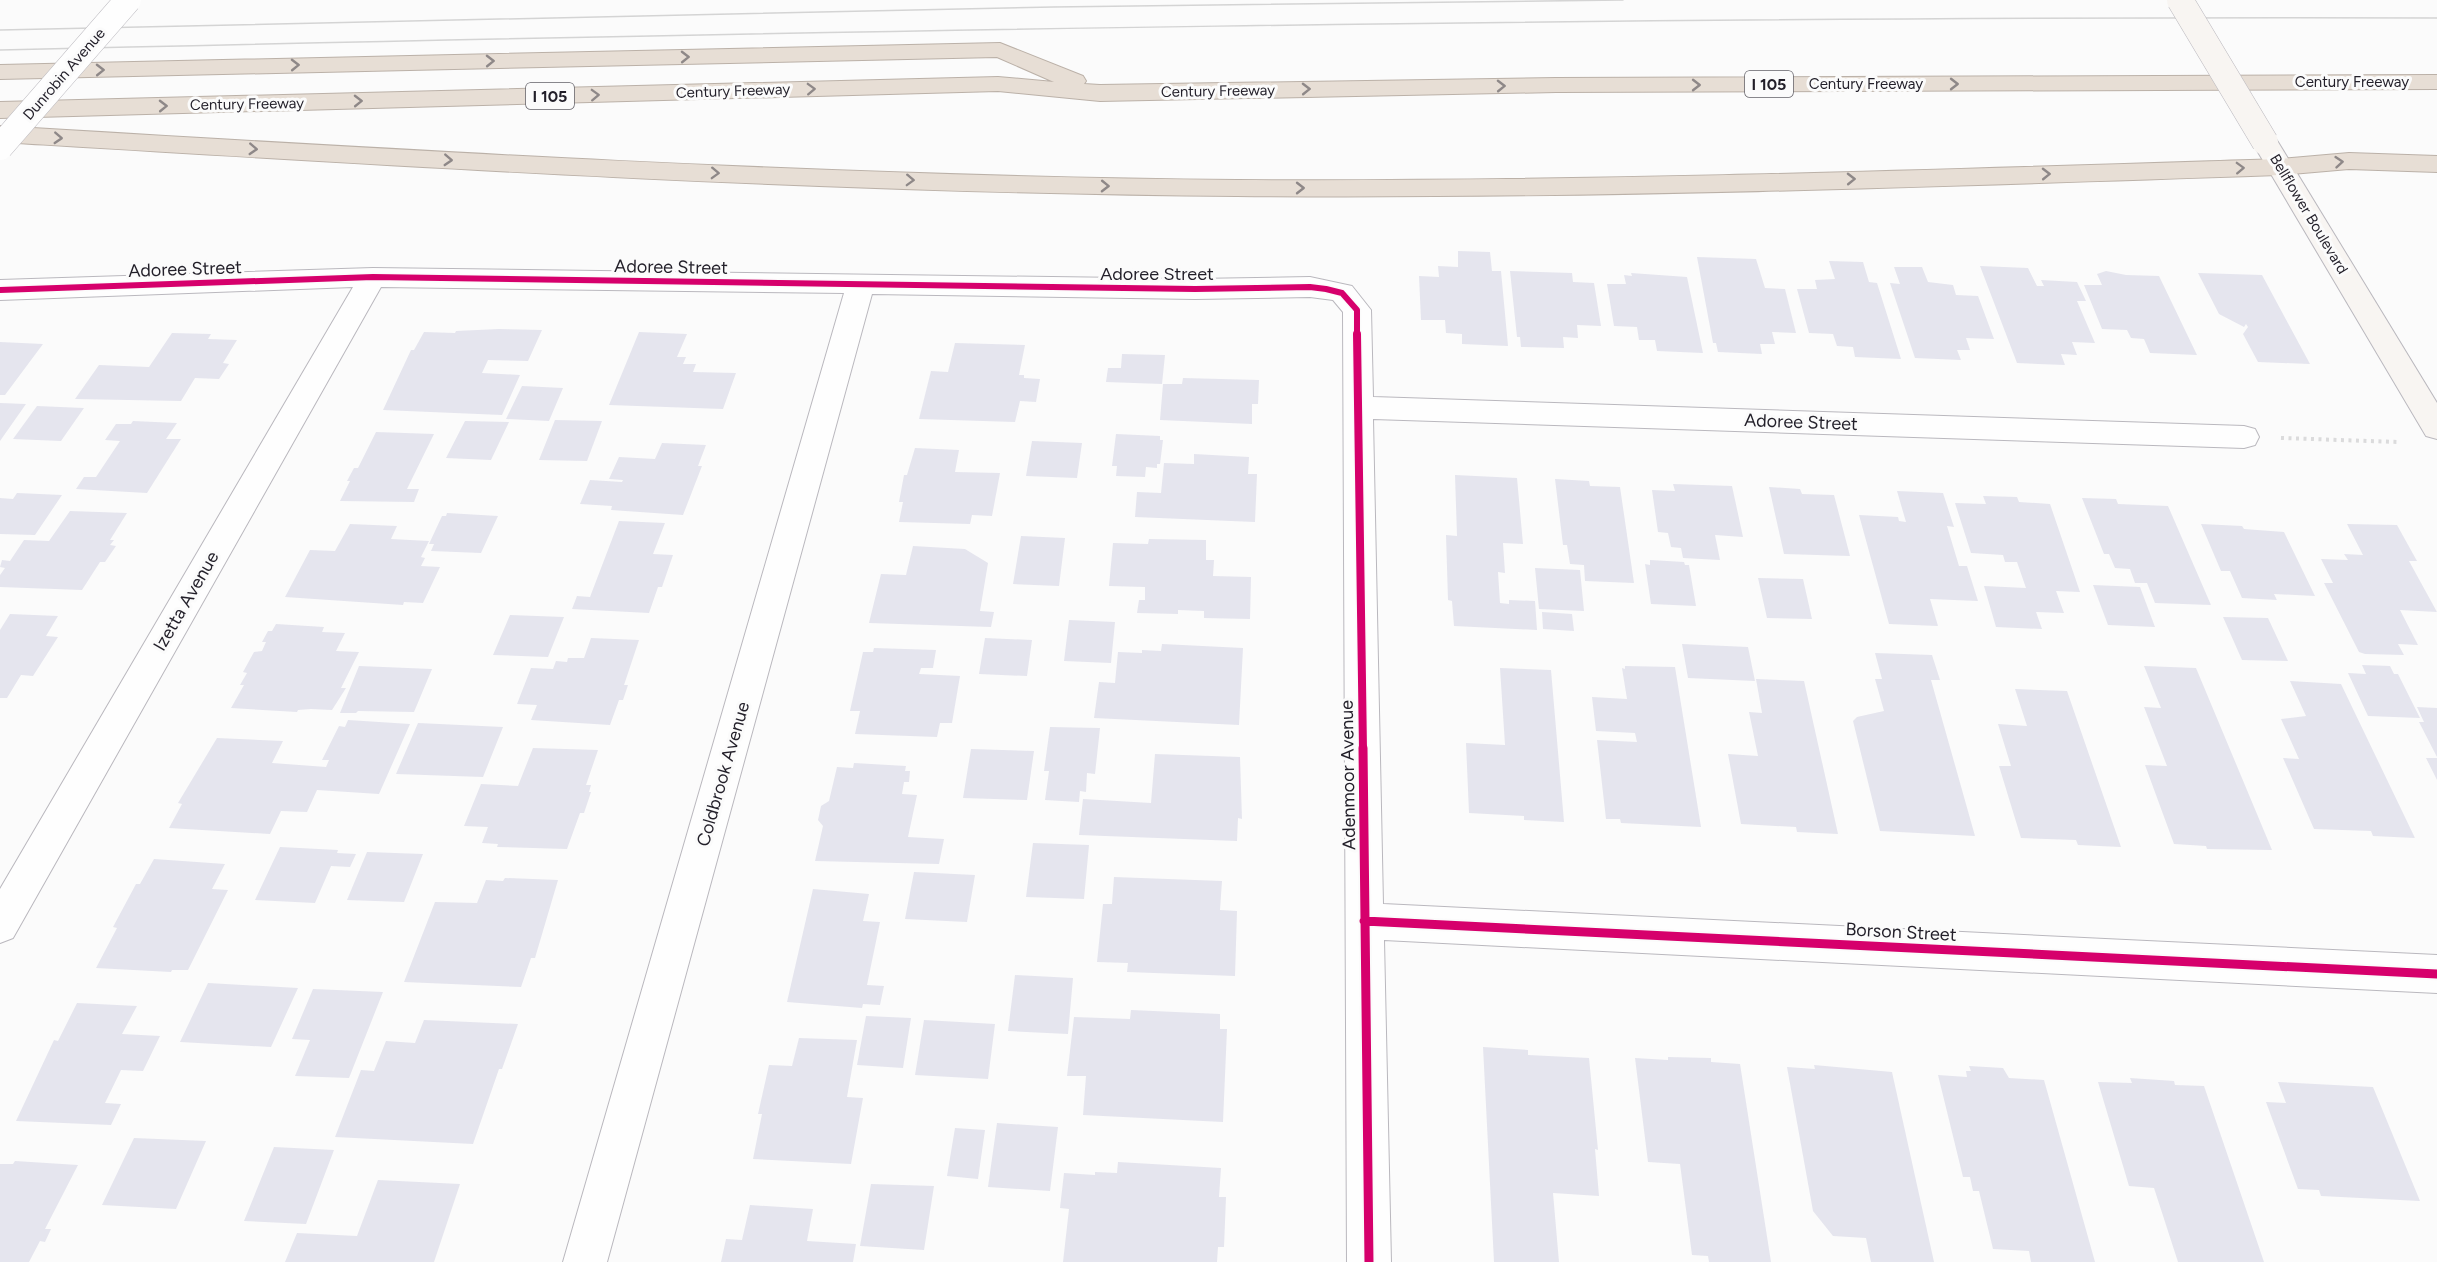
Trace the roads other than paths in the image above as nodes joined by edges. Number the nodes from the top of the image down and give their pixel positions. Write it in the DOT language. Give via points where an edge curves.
graph roads {
  1 [pos="128,0"];
  2 [pos="2180,0"];
  3 [pos="0,72"];
  4 [pos="2437,82"];
  5 [pos="1100,93"];
  6 [pos="0,110"];
  7 [pos="0,134"];
  8 [pos="0,147"];
  9 [pos="2437,164"];
  10 [pos="2280,167"];
  11 [pos="373,277"];
  12 [pos="860,286"];
  13 [pos="0,290"];
  14 [pos="1342,293"];
  15 [pos="1359,408"];
  16 [pos="2437,428"];
  17 [pos="2244,437"];
  18 [pos="1364,921"];
  19 [pos="0,925"];
  20 [pos="2437,974"];
  21 [pos="585,1262"];
  22 [pos="1369,1262"];
  1 -- 8 [label="street, Dunrobin Avenue, bridge"];
  2 -- 10 [label="main road, Bellflower Boulevard, bridge"];
  3 -- 5 [label="highway, one-way" via="1000,50"];
  5 -- 4 [label="highway, Century Freeway / I 105, one-way" via="1556,85"];
  6 -- 5 [label="highway, Century Freeway / I 105, one-way" via="998,84"];
  7 -- 10 [label="highway, one-way" via="656,171 1224,188 1500,189"];
  10 -- 9 [label="highway, one-way" via="2349,161"];
  10 -- 16 [label="main road, Bellflower Boulevard"];
  11 -- 12 [label="street, Adoree Street"];
  11 -- 13 [label="street, Adoree Street"];
  11 -- 19 [label="street, Izetta Avenue"];
  12 -- 14 [label="street, Adoree Street" via="1310,287"];
  12 -- 21 [label="street, Coldbrook Avenue"];
  14 -- 15 [label="street, Adenmoor Avenue" via="1357,310"];
  15 -- 17 [label="street, Adoree Street"];
  15 -- 18 [label="street, Adenmoor Avenue"];
  18 -- 20 [label="street, Borson Street"];
  18 -- 22 [label="street, Adenmoor Avenue"];
}
